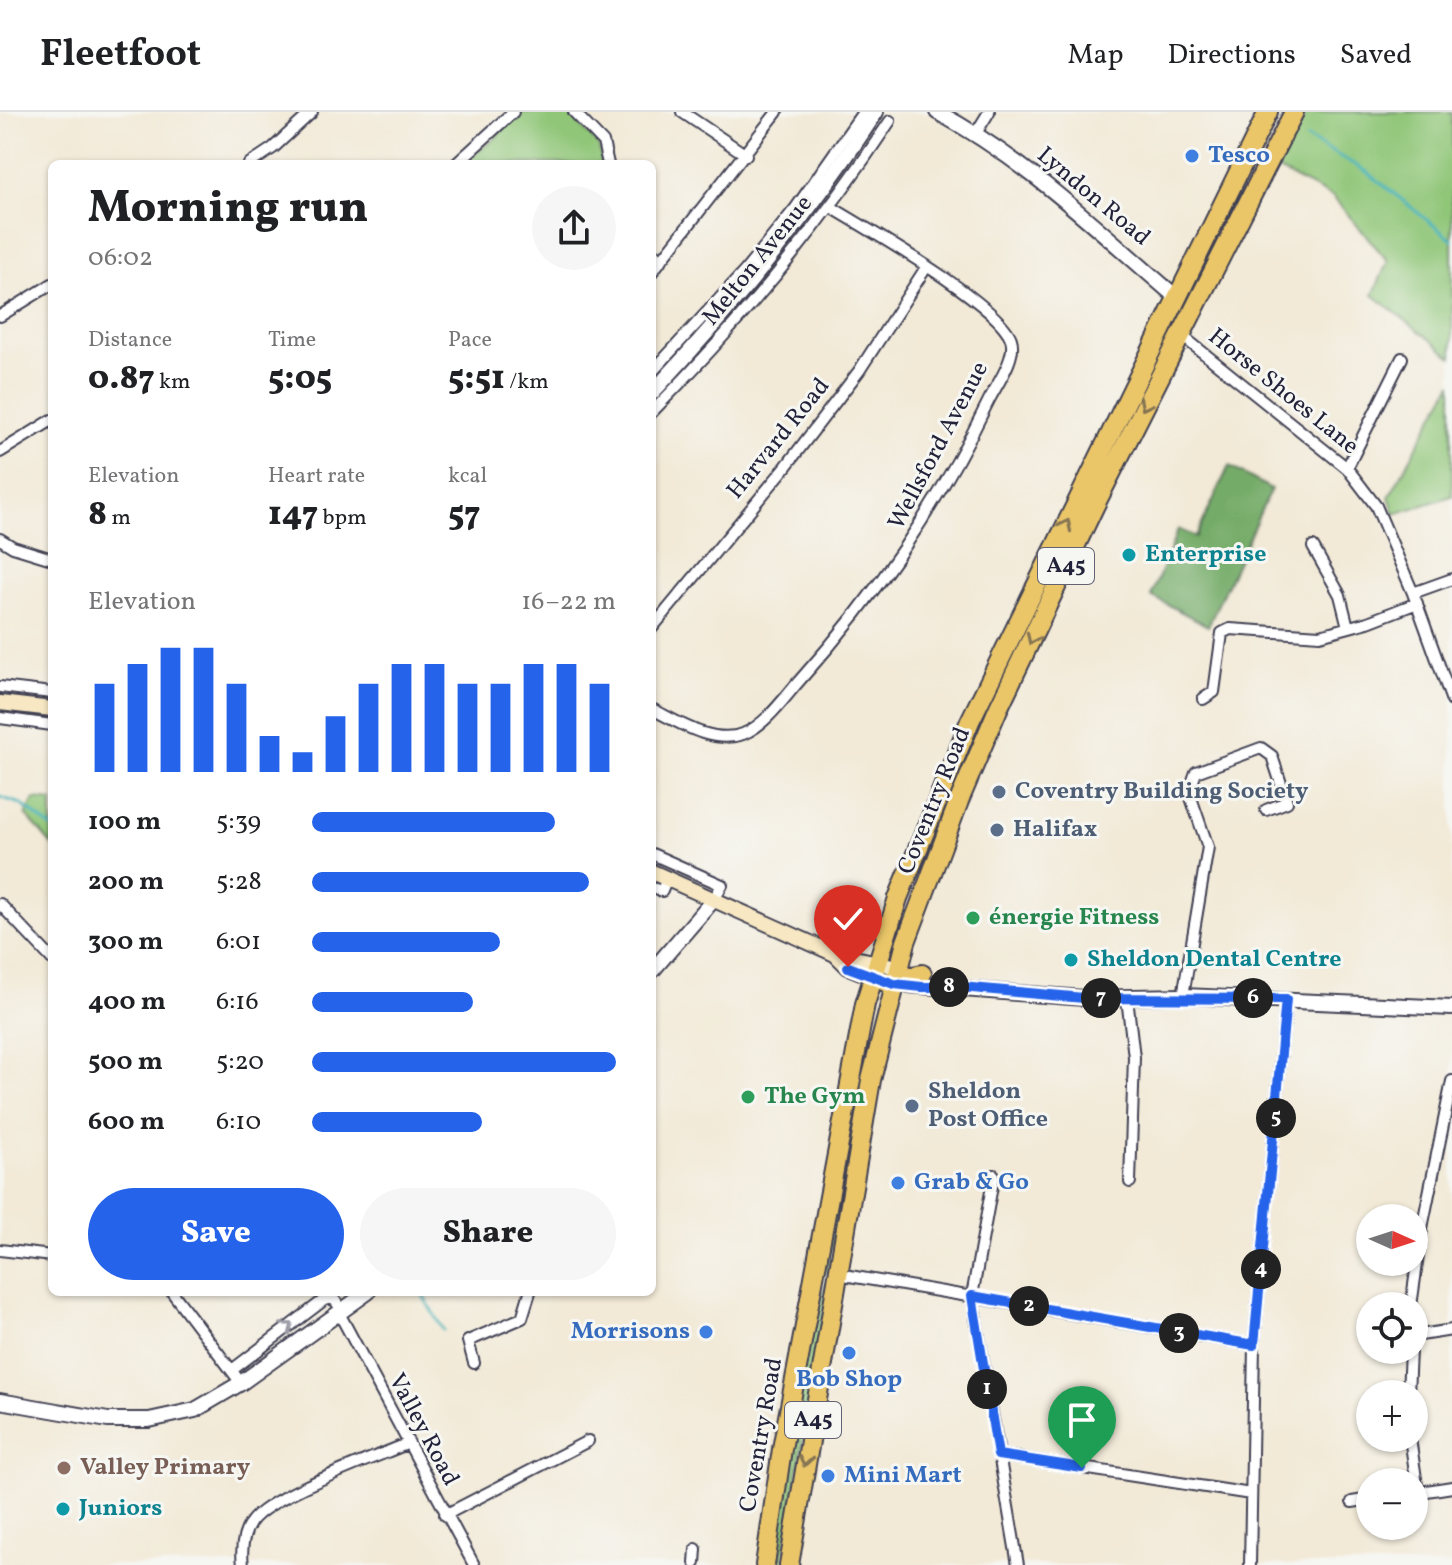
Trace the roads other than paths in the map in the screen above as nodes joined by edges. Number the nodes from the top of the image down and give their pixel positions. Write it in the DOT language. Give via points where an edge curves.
graph roads {
  1 [pos="312,112"];
  2 [pos="513,112"];
  3 [pos="574,112"];
  4 [pos="682,112"];
  5 [pos="777,112"];
  6 [pos="937,112"];
  7 [pos="989,112"];
  8 [pos="1268,112"];
  9 [pos="871,113"];
  10 [pos="1291,117"];
  11 [pos="888,124"];
  12 [pos="976,133"];
  13 [pos="746,155"];
  14 [pos="255,160"];
  15 [pos="460,160"];
  16 [pos="607,160"];
  17 [pos="837,185"];
  18 [pos="831,207"];
  19 [pos="811,221"];
  20 [pos="656,255"];
  21 [pos="662,260"];
  22 [pos="927,266"];
  23 [pos="656,267"];
  24 [pos="48,286"];
  25 [pos="1175,296"];
  26 [pos="0,316"];
  27 [pos="1181,335"];
  28 [pos="1402,358"];
  29 [pos="656,368"];
  30 [pos="656,389"];
  31 [pos="656,408"];
  32 [pos="48,422"];
  33 [pos="0,452"];
  34 [pos="1347,468"];
  35 [pos="0,539"];
  36 [pos="1313,547"];
  37 [pos="48,558"];
  38 [pos="1452,579"];
  39 [pos="1415,598"];
  40 [pos="656,623"];
  41 [pos="1348,627"];
  42 [pos="0,687"];
  43 [pos="48,693"];
  44 [pos="1203,699"];
  45 [pos="1452,701"];
  46 [pos="0,703"];
  47 [pos="48,709"];
  48 [pos="656,711"];
  49 [pos="0,718"];
  50 [pos="48,724"];
  51 [pos="1266,810"];
  52 [pos="656,856"];
  53 [pos="656,874"];
  54 [pos="667,878"];
  55 [pos="656,889"];
  56 [pos="714,899"];
  57 [pos="0,904"];
  58 [pos="48,955"];
  59 [pos="656,966"];
  60 [pos="883,973"];
  61 [pos="922,981"];
  62 [pos="1183,996"];
  63 [pos="1127,998"];
  64 [pos="1286,999"];
  65 [pos="1452,1008"];
  66 [pos="1452,1081"];
  67 [pos="994,1175"];
  68 [pos="1130,1182"];
  69 [pos="0,1250"];
  70 [pos="48,1256"];
  71 [pos="827,1276"];
  72 [pos="1413,1292"];
  73 [pos="175,1296"];
  74 [pos="363,1296"];
  75 [pos="529,1296"];
  76 [pos="972,1296"];
  77 [pos="341,1312"];
  78 [pos="1452,1330"];
  79 [pos="1428,1334"];
  80 [pos="1254,1345"];
  81 [pos="474,1363"];
  82 [pos="232,1370"];
  83 [pos="241,1383"];
  84 [pos="0,1401"];
  85 [pos="588,1441"];
  86 [pos="409,1443"];
  87 [pos="998,1455"];
  88 [pos="1452,1487"];
  89 [pos="1428,1490"];
  90 [pos="1251,1494"];
  91 [pos="1356,1501"];
  92 [pos="1352,1502"];
  93 [pos="445,1515"];
  94 [pos="696,1549"];
  95 [pos="695,1563"];
  96 [pos="243,1565"];
  97 [pos="474,1565"];
  98 [pos="765,1565"];
  99 [pos="789,1565"];
  100 [pos="1018,1565"];
  101 [pos="1250,1565"];
  1 -- 14 [label="street"];
  2 -- 15 [label="street"];
  3 -- 16 [label="street" via="603,142"];
  4 -- 13 [label="street"];
  5 -- 13 [label="street"];
  6 -- 12 [label="street, Lyndon Road"];
  7 -- 12 [label="street"];
  8 -- 25 [label="highway, Coventry Road / A45"];
  9 -- 17 [label="street, Melton Avenue"];
  9 -- 29 [label="street, Melton Avenue" via="745,271"];
  10 -- 25 [label="highway" via="1263,149 1190,294"];
  10 -- 27 [label="highway, Coventry Road / A45"];
  11 -- 17 [label="street, Melton Avenue"];
  12 -- 25 [label="street, Lyndon Road" via="1053,190"];
  13 -- 21 [label="street"];
  17 -- 18 [label="street, Melton Avenue"];
  17 -- 19 [label="street, Melton Avenue"];
  18 -- 19 [label="street, Melton Avenue"];
  18 -- 22 [label="street, Wellsford Avenue"];
  19 -- 30 [label="street, Melton Avenue"];
  19 -- 31 [label="street, Melton Avenue" via="727,337"];
  20 -- 21 [label="street"];
  21 -- 23 [label="street"];
  22 -- 40 [label="street, Harvard Road" via="859,371"];
  22 -- 48 [label="street, Wellsford Avenue" via="1004,328 1013,343 968,443 905,552 834,642 759,724 727,737 705,734"];
  24 -- 26 [label="street"];
  60 -- 25 [label="highway, Coventry Road / A45, one-way" via="929,816"];
  27 -- 34 [label="street, Horse Shoes Lane"];
  27 -- 60 [label="highway, Coventry Road / A45, one-way" via="941,829"];
  28 -- 34 [label="street"];
  32 -- 33 [label="street"];
  34 -- 39 [label="street, Horse Shoes Lane" via="1376,506"];
  35 -- 37 [label="street"];
  36 -- 41 [label="street" via="1340,595"];
  38 -- 39 [label="street"];
  39 -- 41 [label="street"];
  39 -- 45 [label="street, Horse Shoes Lane"];
  41 -- 44 [label="street" via="1320,635 1230,629 1222,633 1214,692"];
  42 -- 43 [label="street"];
  46 -- 47 [label="main road"];
  49 -- 50 [label="street"];
  51 -- 62 [label="street" via="1287,802 1272,756 1261,748 1196,772 1191,782 1189,792 1208,847"];
  52 -- 56 [label="street" via="722,885"];
  53 -- 54 [label="main road"];
  54 -- 55 [label="street" via="662,891"];
  54 -- 56 [label="main road"];
  56 -- 59 [label="street"];
  56 -- 60 [label="main road"];
  57 -- 58 [label="street"];
  60 -- 61 [label="highway"];
  60 -- 71 [label="highway, Coventry Road / A45" via="871,1080 858,1112"];
  60 -- 71 [label="highway, Coventry Road / A45" via="841,1128"];
  61 -- 63 [label="street" via="1045,996"];
  62 -- 63 [label="street"];
  62 -- 64 [label="street"];
  63 -- 68 [label="street" via="1134,1057"];
  64 -- 65 [label="street"];
  64 -- 80 [label="street"];
  66 -- 72 [label="street"];
  67 -- 76 [label="street"];
  69 -- 70 [label="street"];
  71 -- 76 [label="street"];
  71 -- 98 [label="highway, Coventry Road / A45" via="807,1326"];
  71 -- 99 [label="highway, Coventry Road / A45, one-way"];
  73 -- 82 [label="street"];
  74 -- 77 [label="street"];
  75 -- 81 [label="street" via="522,1318 468,1341"];
  76 -- 80 [label="street"];
  76 -- 87 [label="street"];
  82 -- 77 [label="street, one-way" via="324,1300 333,1298"];
  77 -- 83 [label="street"];
  77 -- 86 [label="street, Valley Road"];
  78 -- 79 [label="street"];
  80 -- 90 [label="street"];
  82 -- 83 [label="street"];
  83 -- 84 [label="street" via="195,1410 149,1420 74,1416"];
  85 -- 93 [label="street"];
  86 -- 93 [label="street, Valley Road"];
  86 -- 96 [label="street" via="307,1487 260,1514 244,1536"];
  87 -- 90 [label="street"];
  87 -- 100 [label="street"];
  88 -- 89 [label="street"];
  90 -- 101 [label="street"];
  91 -- 92 [label="street"];
  93 -- 97 [label="street, Valley Road"];
  94 -- 95 [label="street"];
}
